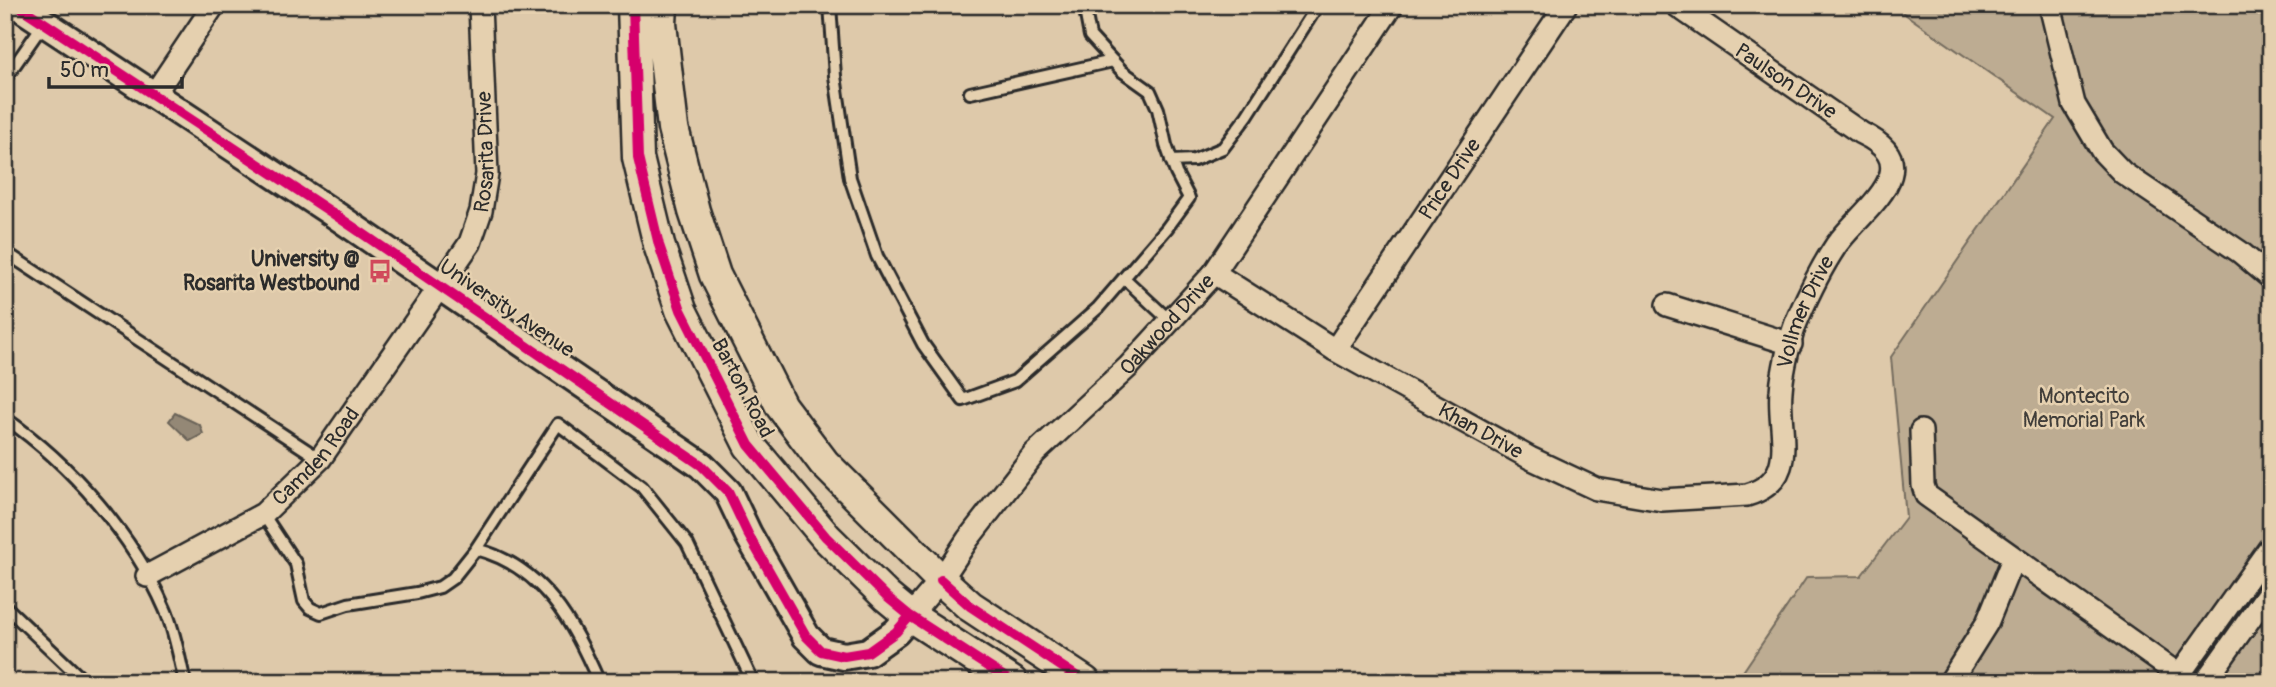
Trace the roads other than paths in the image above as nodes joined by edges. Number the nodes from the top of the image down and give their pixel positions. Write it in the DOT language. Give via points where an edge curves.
graph roads {
  1 [pos="17,5"];
  2 [pos="214,5"];
  3 [pos="480,5"];
  4 [pos="633,5"];
  5 [pos="662,5"];
  6 [pos="830,5"];
  7 [pos="1084,5"];
  8 [pos="1318,5"];
  9 [pos="1392,5"];
  10 [pos="1566,5"];
  11 [pos="1676,5"];
  12 [pos="2050,5"];
  13 [pos="44,23"];
  14 [pos="1113,61"];
  15 [pos="5,79"];
  16 [pos="970,93"];
  17 [pos="153,96"];
  18 [pos="1171,161"];
  19 [pos="1889,161"];
  20 [pos="5,251"];
  21 [pos="1214,273"];
  22 [pos="1124,278"];
  23 [pos="2271,278"];
  24 [pos="441,287"];
  25 [pos="1667,305"];
  26 [pos="1170,321"];
  27 [pos="1791,344"];
  28 [pos="1335,350"];
  29 [pos="5,418"];
  30 [pos="1921,431"];
  31 [pos="320,459"];
  32 [pos="1772,482"];
  33 [pos="263,514"];
  34 [pos="2271,546"];
  35 [pos="477,549"];
  36 [pos="2013,559"];
  37 [pos="147,576"];
  38 [pos="941,580"];
  39 [pos="2271,589"];
  40 [pos="5,606"];
  41 [pos="910,615"];
  42 [pos="2177,678"];
  43 [pos="85,682"];
  44 [pos="185,682"];
  45 [pos="599,682"];
  46 [pos="753,682"];
  47 [pos="1012,682"];
  48 [pos="1085,682"];
  49 [pos="1950,682"];
  50 [pos="2205,682"];
  1 -- 13 [label="street, University Avenue"];
  2 -- 17 [label="street"];
  3 -- 24 [label="street, Rosarita Drive" via="487,174 470,243"];
  4 -- 41 [label="main road, Barton Road" via="638,159 681,310 749,445 827,537"];
  5 -- 38 [label="main road, Barton Road" via="673,128 715,275 781,406 824,463"];
  6 -- 22 [label="lane" via="849,178 882,267 923,344 963,400 1016,381 1098,308"];
  7 -- 14 [label="lane" via="1090,36"];
  8 -- 18 [label="lane" via="1223,148 1194,160"];
  9 -- 21 [label="street, Oakwood Drive"];
  10 -- 28 [label="street, Price Drive"];
  11 -- 19 [label="street, Paulson Drive" via="1874,139"];
  12 -- 23 [label="street" via="2074,104 2102,151 2123,173"];
  13 -- 15 [label="lane"];
  13 -- 17 [label="street, University Avenue"];
  14 -- 16 [label="lane"];
  14 -- 18 [label="lane" via="1150,91"];
  17 -- 24 [label="street, University Avenue"];
  18 -- 22 [label="lane" via="1189,198"];
  19 -- 27 [label="street, Vollmer Drive" via="1893,174 1887,187 1835,247 1797,321"];
  20 -- 31 [label="lane"];
  21 -- 26 [label="street, Oakwood Drive"];
  21 -- 28 [label="street, Khan Drive"];
  22 -- 26 [label="lane"];
  24 -- 31 [label="street, Camden Road"];
  24 -- 41 [label="street, University Avenue" via="701,465 728,492 806,636 821,650 844,656 868,652 896,632"];
  25 -- 27 [label="street"];
  26 -- 38 [label="street, Oakwood Drive" via="1128,367 1035,453"];
  27 -- 32 [label="street, Vollmer Drive" via="1781,391 1783,461"];
  28 -- 32 [label="street, Khan Drive" via="1530,458 1596,489 1662,500 1747,495"];
  29 -- 37 [label="lane" via="63,463 111,519"];
  30 -- 36 [label="street" via="1926,495"];
  31 -- 33 [label="street, Camden Road"];
  33 -- 35 [label="lane" via="296,564 304,601 321,613 440,587"];
  33 -- 37 [label="street, Camden Road"];
  34 -- 42 [label="street"];
  35 -- 45 [label="lane" via="499,555 533,578 557,603"];
  35 -- 46 [label="lane" via="558,424 642,487 687,543"];
  36 -- 42 [label="street"];
  36 -- 49 [label="street" via="1987,623"];
  37 -- 44 [label="lane" via="166,611"];
  38 -- 41 [label="street, Oakwood Drive"];
  38 -- 48 [label="main road, Barton Road" via="970,606"];
  39 -- 50 [label="street"];
  40 -- 43 [label="lane"];
  41 -- 47 [label="main road, Barton Road" via="982,669"];
}
